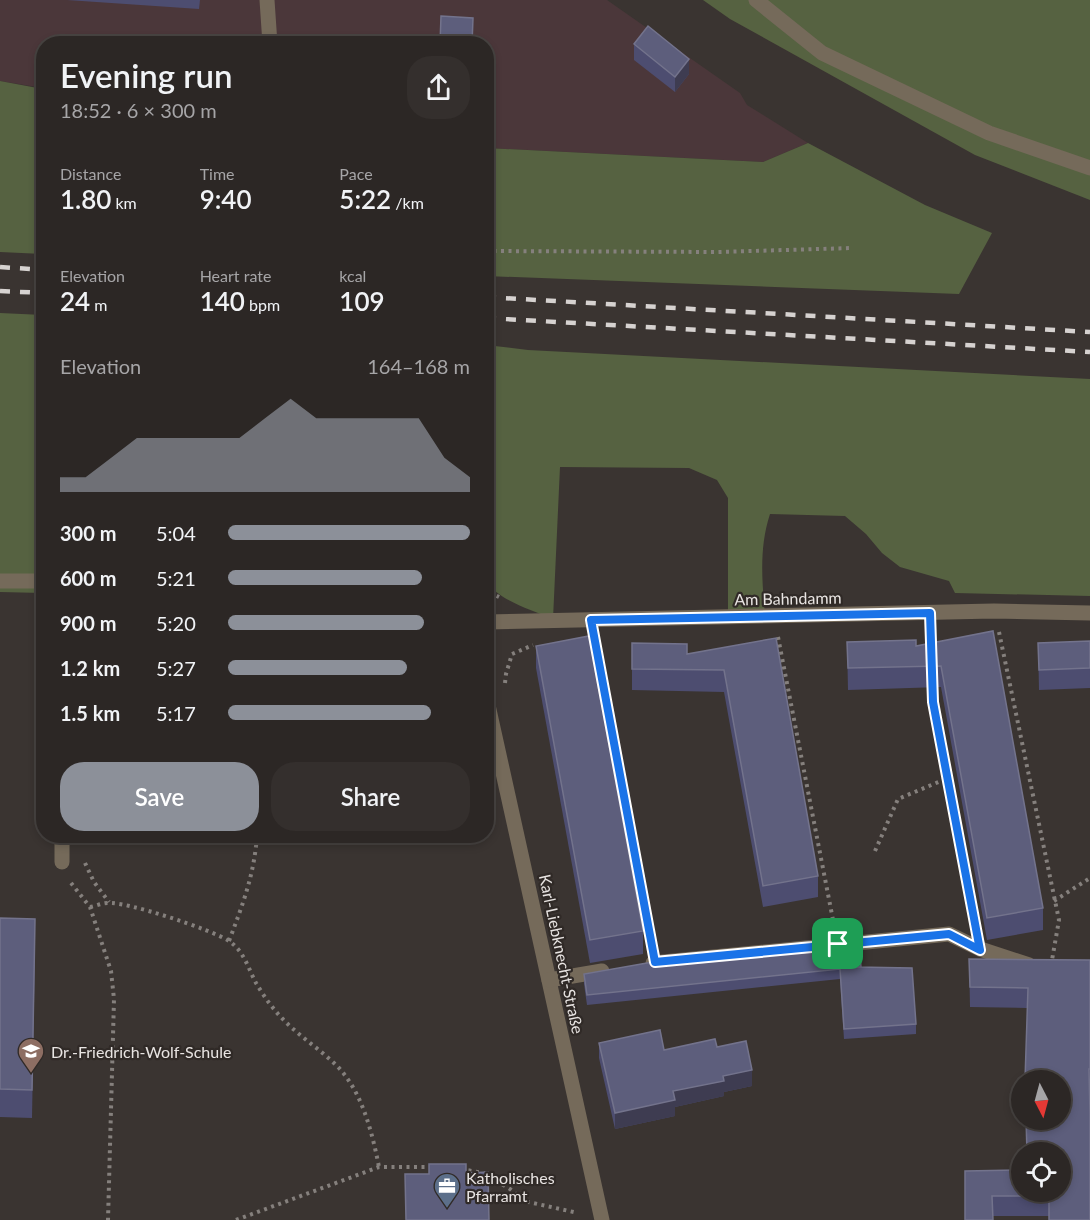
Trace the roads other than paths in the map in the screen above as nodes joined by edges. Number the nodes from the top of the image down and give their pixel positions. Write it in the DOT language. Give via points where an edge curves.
graph roads {
  1 [pos="267,0"];
  2 [pos="756,0"];
  3 [pos="269,36"];
  4 [pos="1090,168"];
  5 [pos="0,581"];
  6 [pos="36,581"];
  7 [pos="1090,613"];
  8 [pos="494,622"];
  9 [pos="494,732"];
  10 [pos="62,843"];
  11 [pos="62,862"];
  12 [pos="649,963"];
  13 [pos="619,968"];
  14 [pos="1050,971"];
  15 [pos="549,980"];
  16 [pos="601,1215"];
  1 -- 3 [label="street"];
  2 -- 4 [label="street" via="822,53 989,133"];
  5 -- 6 [label="street"];
  7 -- 8 [label="street, Am Bahndamm" via="994,611"];
  9 -- 15 [label="street, Karl-Liebknecht-Straße"];
  10 -- 11 [label="street"];
  12 -- 14 [label="street" via="949,934 980,950"];
  13 -- 15 [label="street"];
  15 -- 16 [label="street, Karl-Liebknecht-Straße"];
}
